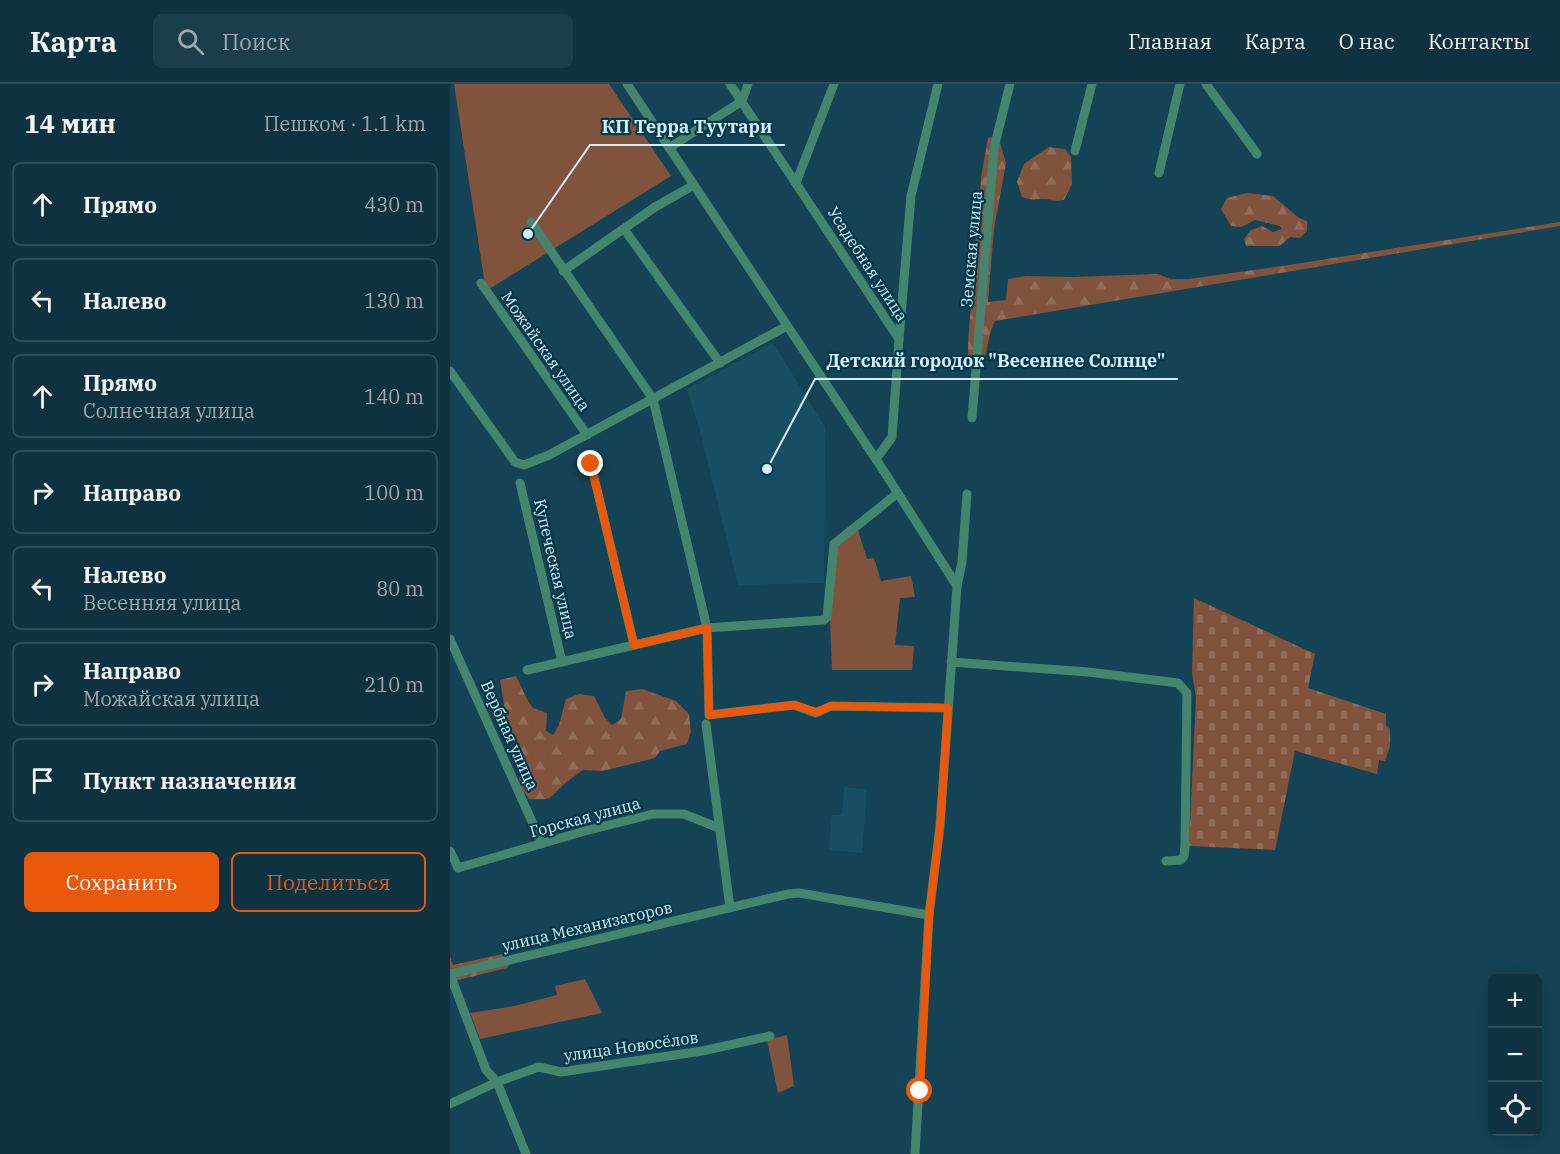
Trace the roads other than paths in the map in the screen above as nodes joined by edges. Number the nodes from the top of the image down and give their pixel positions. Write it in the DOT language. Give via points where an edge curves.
graph roads {
  1 [pos="627,84"];
  2 [pos="730,84"];
  3 [pos="748,84"];
  4 [pos="834,84"];
  5 [pos="938,84"];
  6 [pos="1010,84"];
  7 [pos="1092,84"];
  8 [pos="1180,84"];
  9 [pos="1206,84"];
  10 [pos="742,101"];
  11 [pos="669,148"];
  12 [pos="1075,151"];
  13 [pos="1257,154"];
  14 [pos="1160,173"];
  15 [pos="796,183"];
  16 [pos="694,185"];
  17 [pos="531,222"];
  18 [pos="624,229"];
  19 [pos="563,271"];
  20 [pos="481,283"];
  21 [pos="787,327"];
  22 [pos="899,339"];
  23 [pos="720,363"];
  24 [pos="450,371"];
  25 [pos="653,399"];
  26 [pos="972,418"];
  27 [pos="587,435"];
  28 [pos="876,459"];
  29 [pos="591,464"];
  30 [pos="520,483"];
  31 [pos="897,493"];
  32 [pos="967,494"];
  33 [pos="957,586"];
  34 [pos="707,628"];
  35 [pos="450,639"];
  36 [pos="634,645"];
  37 [pos="562,662"];
  38 [pos="951,662"];
  39 [pos="527,670"];
  40 [pos="948,708"];
  41 [pos="708,720"];
  42 [pos="719,828"];
  43 [pos="542,844"];
  44 [pos="450,850"];
  45 [pos="1166,861"];
  46 [pos="730,908"];
  47 [pos="929,915"];
  48 [pos="450,974"];
  49 [pos="770,1036"];
  50 [pos="497,1082"];
  51 [pos="450,1104"];
  52 [pos="526,1154"];
  53 [pos="915,1154"];
  1 -- 11 [label="street"];
  2 -- 10 [label="street, Усадебная улица"];
  3 -- 10 [label="street"];
  4 -- 15 [label="street"];
  5 -- 22 [label="street" via="910,196"];
  6 -- 26 [label="street, Земская улица" via="994,148"];
  7 -- 12 [label="street"];
  8 -- 14 [label="street"];
  9 -- 13 [label="street"];
  10 -- 11 [label="street"];
  10 -- 15 [label="street, Усадебная улица"];
  11 -- 16 [label="street"];
  15 -- 22 [label="street, Усадебная улица"];
  16 -- 18 [label="street"];
  16 -- 21 [label="street"];
  17 -- 19 [label="street"];
  18 -- 19 [label="street"];
  18 -- 23 [label="street"];
  19 -- 25 [label="street"];
  20 -- 27 [label="street, Можайская улица"];
  21 -- 23 [label="street"];
  21 -- 28 [label="street"];
  22 -- 28 [label="street, Усадебная улица" via="892,437"];
  23 -- 25 [label="street"];
  24 -- 27 [label="street" via="515,462 524,465 549,456"];
  25 -- 27 [label="street"];
  25 -- 34 [label="street"];
  28 -- 31 [label="street"];
  29 -- 36 [label="street"];
  30 -- 37 [label="street, Купеческая улица"];
  31 -- 33 [label="street"];
  31 -- 34 [label="street" via="834,544 824,620"];
  32 -- 33 [label="street"];
  33 -- 38 [label="street"];
  34 -- 36 [label="street"];
  34 -- 41 [label="street"];
  35 -- 43 [label="street, Вербная улица"];
  36 -- 37 [label="street"];
  37 -- 39 [label="street"];
  38 -- 40 [label="street"];
  38 -- 45 [label="street" via="1178,683 1187,693 1185,846 1181,860"];
  40 -- 41 [label="street" via="831,706 816,712 795,705"];
  40 -- 47 [label="street"];
  41 -- 42 [label="street"];
  42 -- 43 [label="street, Горская улица" via="684,814 653,814"];
  42 -- 46 [label="street"];
  43 -- 44 [label="street, Горская улица" via="458,868"];
  46 -- 47 [label="street, улица Механизаторов" via="799,893"];
  46 -- 48 [label="street, улица Механизаторов"];
  47 -- 53 [label="street"];
  48 -- 50 [label="street" via="486,1070"];
  49 -- 50 [label="street, улица Новосёлов" via="702,1051 561,1072 539,1066"];
  50 -- 51 [label="street, улица Новосёлов"];
  50 -- 52 [label="street"];
}
